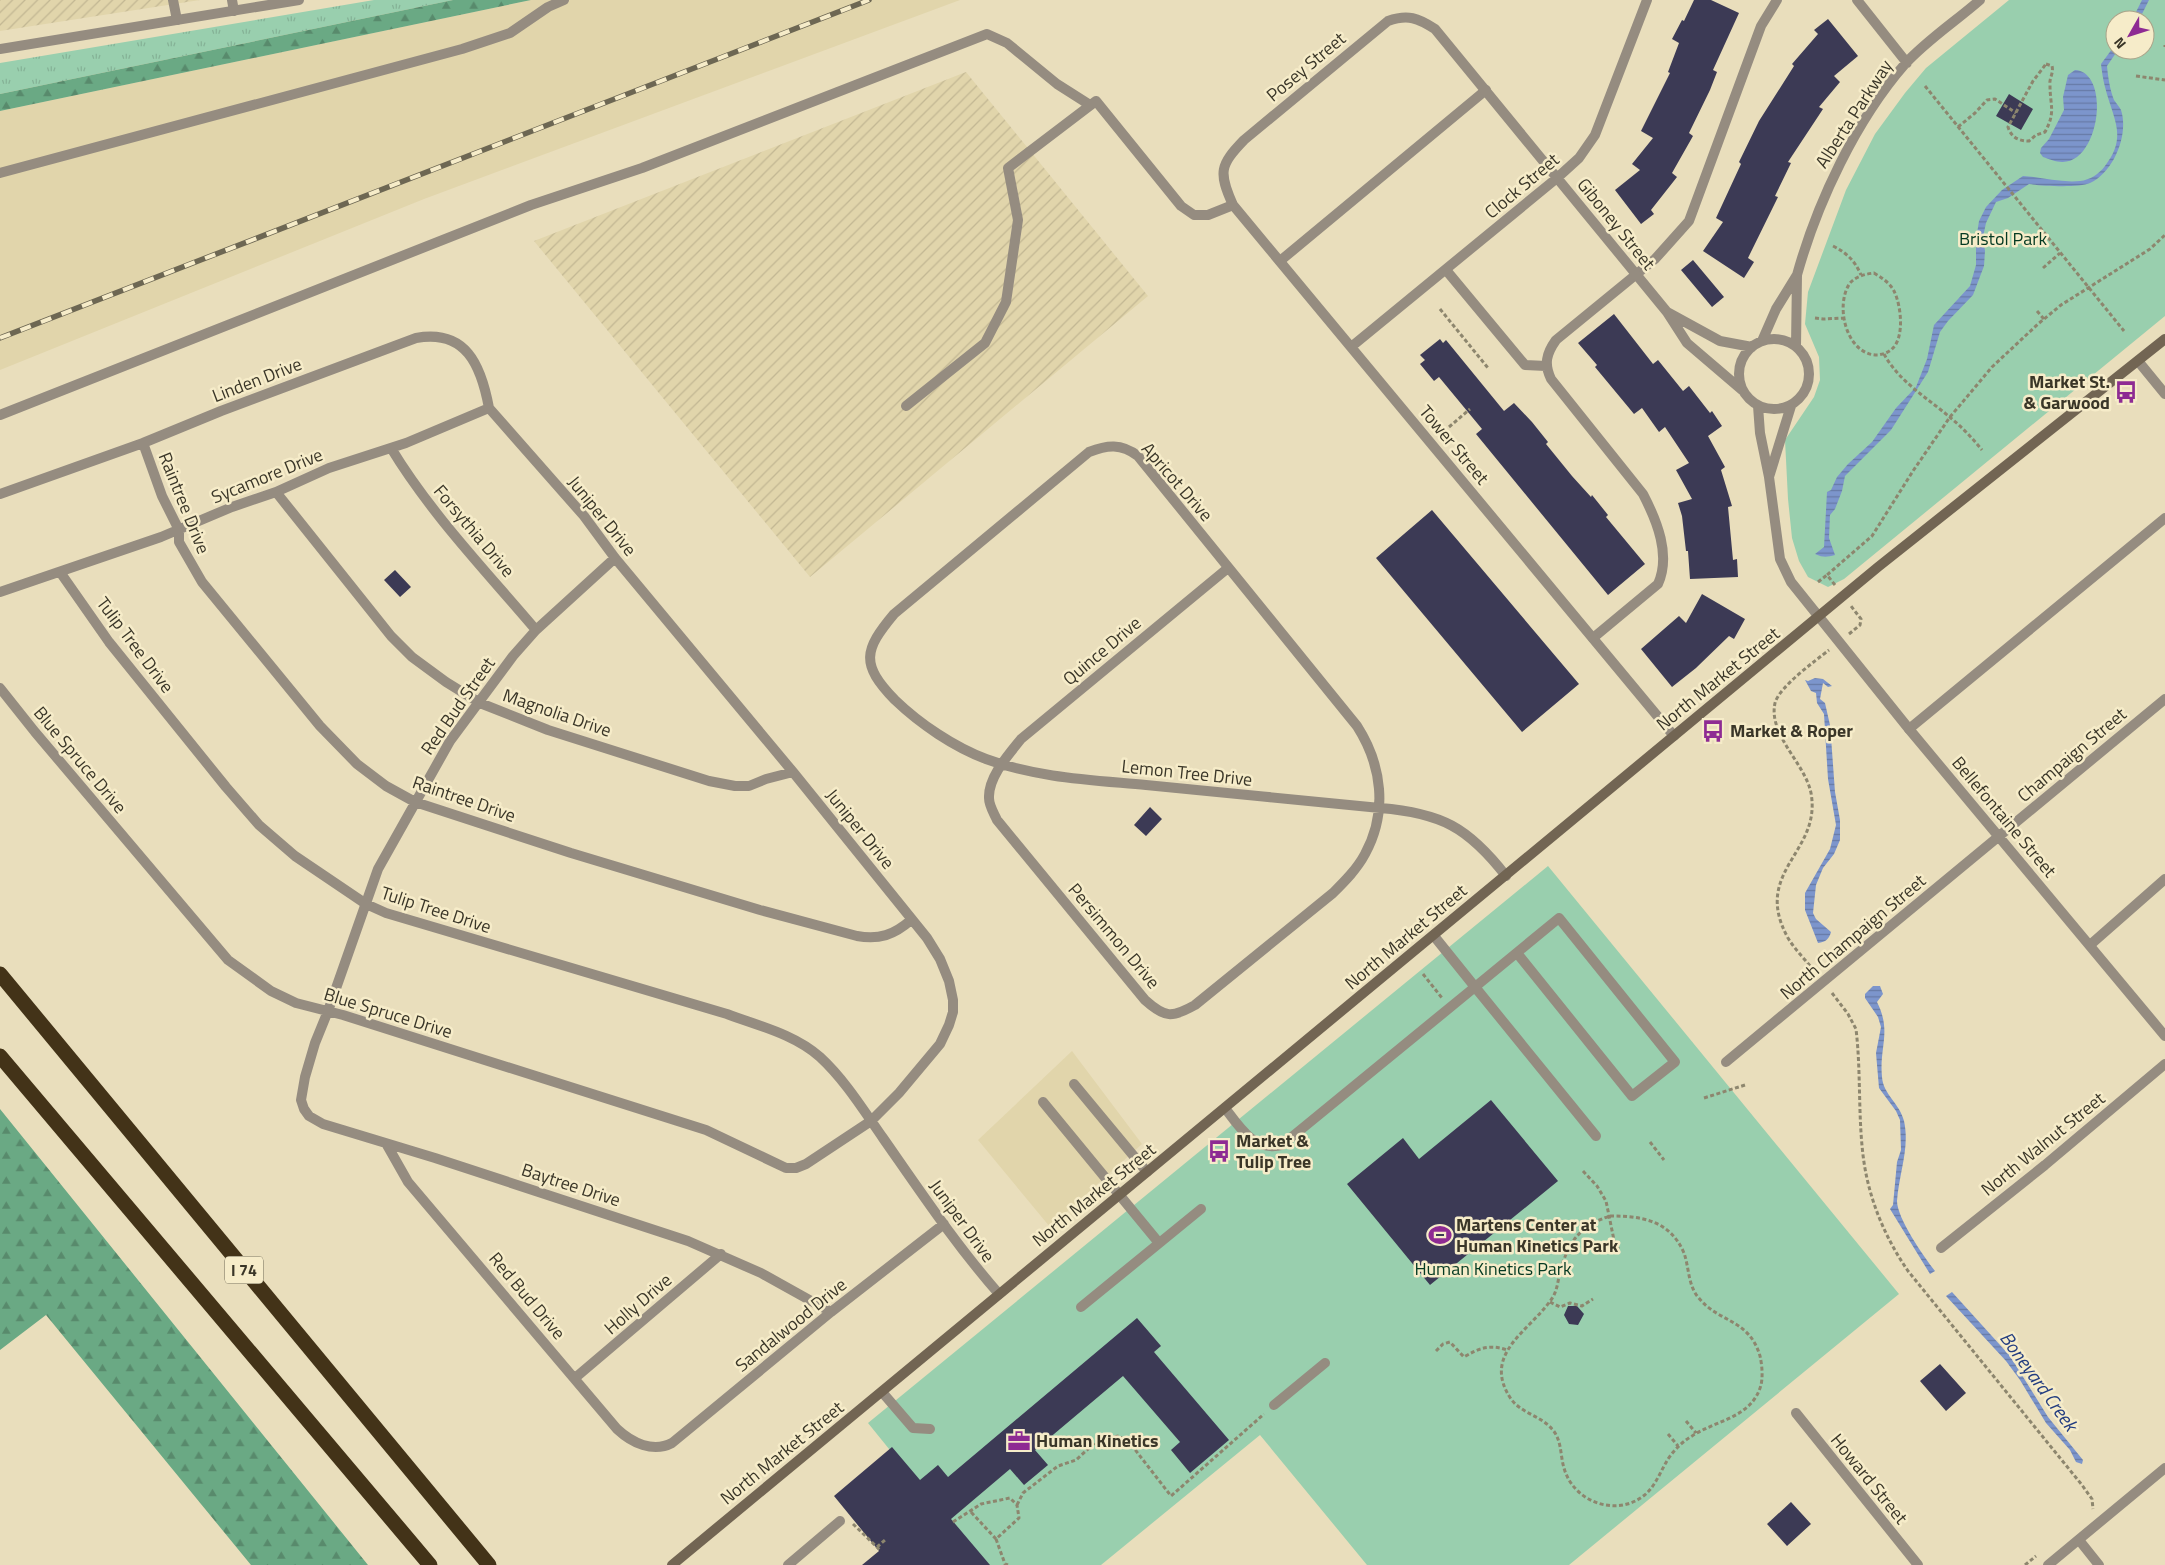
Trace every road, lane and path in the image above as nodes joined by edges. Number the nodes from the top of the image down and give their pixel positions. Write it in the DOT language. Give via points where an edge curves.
graph roads {
  1 [pos="173,0"];
  2 [pos="232,0"];
  3 [pos="299,0"];
  4 [pos="564,0"];
  5 [pos="1647,0"];
  6 [pos="1777,0"];
  7 [pos="1857,0"];
  8 [pos="1980,0"];
  9 [pos="234,11"];
  10 [pos="177,20"];
  11 [pos="1422,20"];
  12 [pos="0,49"];
  13 [pos="1907,62"];
  14 [pos="2136,76"];
  15 [pos="2165,80"];
  16 [pos="1925,86"];
  17 [pos="1486,90"];
  18 [pos="1090,105"];
  19 [pos="2016,113"];
  20 [pos="1958,127"];
  21 [pos="1223,167"];
  22 [pos="0,173"];
  23 [pos="1557,178"];
  24 [pos="1233,205"];
  25 [pos="2165,235"];
  26 [pos="1833,246"];
  27 [pos="2060,253"];
  28 [pos="1280,261"];
  29 [pos="2043,268"];
  30 [pos="1446,270"];
  31 [pos="1636,274"];
  32 [pos="1797,275"];
  33 [pos="1861,276"];
  34 [pos="2088,287"];
  35 [pos="1440,309"];
  36 [pos="2038,310"];
  37 [pos="1667,312"];
  38 [pos="1815,318"];
  39 [pos="1844,318"];
  40 [pos="2044,319"];
  41 [pos="2124,331"];
  42 [pos="2165,339"];
  43 [pos="1762,341"];
  44 [pos="1796,346"];
  45 [pos="1352,347"];
  46 [pos="1752,347"];
  47 [pos="1884,354"];
  48 [pos="2138,361"];
  49 [pos="1546,366"];
  50 [pos="1488,368"];
  51 [pos="1742,390"];
  52 [pos="2165,394"];
  53 [pos="906,406"];
  54 [pos="1758,406"];
  55 [pos="1791,406"];
  56 [pos="489,408"];
  57 [pos="1470,409"];
  58 [pos="0,415"];
  59 [pos="1950,417"];
  60 [pos="1449,427"];
  61 [pos="143,443"];
  62 [pos="391,448"];
  63 [pos="1982,450"];
  64 [pos="1769,477"];
  65 [pos="276,492"];
  66 [pos="0,494"];
  67 [pos="2165,518"];
  68 [pos="179,530"];
  69 [pos="615,558"];
  70 [pos="1228,568"];
  71 [pos="60,572"];
  72 [pos="1827,575"];
  73 [pos="1818,582"];
  74 [pos="1834,584"];
  75 [pos="0,592"];
  76 [pos="1856,613"];
  77 [pos="1819,617"];
  78 [pos="536,630"];
  79 [pos="1847,635"];
  80 [pos="1593,638"];
  81 [pos="1825,654"];
  82 [pos="874,674"];
  83 [pos="0,688"];
  84 [pos="2165,699"];
  85 [pos="480,703"];
  86 [pos="1910,729"];
  87 [pos="1674,736"];
  88 [pos="1003,765"];
  89 [pos="793,772"];
  90 [pos="415,802"];
  91 [pos="1380,808"];
  92 [pos="2000,835"];
  93 [pos="1506,876"];
  94 [pos="2165,880"];
  95 [pos="366,904"];
  96 [pos="911,920"];
  97 [pos="1434,936"];
  98 [pos="2090,945"];
  99 [pos="1517,953"];
  100 [pos="1815,972"];
  101 [pos="0,974"];
  102 [pos="1423,974"];
  103 [pos="1475,987"];
  104 [pos="1833,994"];
  105 [pos="1450,1008"];
  106 [pos="328,1011"];
  107 [pos="2165,1036"];
  108 [pos="0,1056"];
  109 [pos="1726,1062"];
  110 [pos="2165,1064"];
  111 [pos="1074,1084"];
  112 [pos="1746,1085"];
  113 [pos="1704,1098"];
  114 [pos="301,1100"];
  115 [pos="1043,1102"];
  116 [pos="1225,1108"];
  117 [pos="871,1121"];
  118 [pos="1596,1136"];
  119 [pos="1650,1142"];
  120 [pos="387,1145"];
  121 [pos="1664,1160"];
  122 [pos="1583,1171"];
  123 [pos="1147,1172"];
  124 [pos="1119,1195"];
  125 [pos="1201,1209"];
  126 [pos="1610,1216"];
  127 [pos="944,1224"];
  128 [pos="1159,1243"];
  129 [pos="1941,1248"];
  130 [pos="1619,1249"];
  131 [pos="721,1254"];
  132 [pos="999,1294"];
  133 [pos="1593,1299"];
  134 [pos="1550,1302"];
  135 [pos="1081,1307"];
  136 [pos="831,1312"];
  137 [pos="1507,1350"];
  138 [pos="1436,1351"];
  139 [pos="1325,1362"];
  140 [pos="575,1378"];
  141 [pos="882,1392"];
  142 [pos="1274,1405"];
  143 [pos="1796,1413"];
  144 [pos="1686,1421"];
  145 [pos="930,1429"];
  146 [pos="1696,1433"];
  147 [pos="1668,1434"];
  148 [pos="1678,1446"];
  149 [pos="658,1447"];
  150 [pos="2165,1468"];
  151 [pos="1016,1505"];
  152 [pos="970,1510"];
  153 [pos="2090,1514"];
  154 [pos="840,1521"];
  155 [pos="953,1522"];
  156 [pos="996,1539"];
  157 [pos="885,1540"];
  158 [pos="2078,1540"];
  159 [pos="2039,1554"];
  160 [pos="430,1565"];
  161 [pos="488,1565"];
  162 [pos="672,1565"];
  163 [pos="788,1565"];
  164 [pos="1008,1565"];
  165 [pos="1918,1565"];
  166 [pos="2025,1565"];
  167 [pos="2048,1565"];
  168 [pos="2099,1565"];
  1 -- 10 [label="street"];
  2 -- 9 [label="street"];
  3 -- 9 [label="street"];
  4 -- 22 [label="street" via="548,6 510,33 462,49"];
  5 -- 23 [label="street, Clock Street" via="1595,135 1576,162"];
  6 -- 31 [label="street" via="1761,26 1689,221 1665,249"];
  7 -- 13 [label="street"];
  8 -- 13 [label="street, Alberta Parkway"];
  9 -- 10 [label="street"];
  10 -- 12 [label="street"];
  11 -- 17 [label="street, Giboney Street" via="1435,29"];
  11 -- 21 [label="street, Posey Street" via="1402,16 1388,21 1244,140"];
  13 -- 32 [label="street, Alberta Parkway" via="1885,89 1826,189"];
  14 -- 15 [label="path"];
  16 -- 20 [label="path"];
  17 -- 23 [label="street, Giboney Street"];
  17 -- 28 [label="street"];
  18 -- 24 [label="street" via="1096,101 1181,206 1194,215 1208,215"];
  18 -- 53 [label="street" via="1008,168 1018,220 1006,302 986,343"];
  18 -- 58 [label="street" via="1057,84 1007,43 987,34 642,168 531,205"];
  19 -- 19 [label="path" via="2041,69 2046,64 2052,66 2049,84 2052,120 2045,132 2029,142 2021,142 2010,134 2008,127"];
  19 -- 20 [label="path" via="1995,100 1987,100"];
  20 -- 27 [label="path"];
  21 -- 24 [label="street, Tower Street" via="1224,186"];
  23 -- 30 [label="street, Clock Street"];
  23 -- 31 [label="street, Giboney Street"];
  24 -- 28 [label="street, Tower Street"];
  25 -- 34 [label="path" via="2150,249"];
  26 -- 33 [label="path" via="1848,255"];
  27 -- 29 [label="path"];
  27 -- 34 [label="path"];
  28 -- 45 [label="street, Tower Street"];
  30 -- 45 [label="street, Clock Street"];
  30 -- 49 [label="street" via="1525,366"];
  31 -- 37 [label="street, Giboney Street"];
  31 -- 49 [label="street" via="1556,340 1549,349"];
  32 -- 43 [label="street, Alberta Parkway" via="1776,309"];
  32 -- 44 [label="street, Alberta Parkway"];
  33 -- 39 [label="path" via="1850,282 1843,306"];
  33 -- 47 [label="path" via="1874,273 1885,280 1899,306 1901,318 1897,342"];
  34 -- 40 [label="path"];
  34 -- 41 [label="path"];
  35 -- 50 [label="path"];
  36 -- 40 [label="path"];
  37 -- 46 [label="street, Giboney Street" via="1720,341"];
  37 -- 51 [label="street, Giboney Street" via="1687,343"];
  38 -- 39 [label="path"];
  39 -- 47 [label="path" via="1862,351 1870,355"];
  40 -- 59 [label="path" via="1992,367"];
  42 -- 48 [label="main road, North Market Street"];
  43 -- 44 [label="street" via="1786,340"];
  43 -- 46 [label="street"];
  44 -- 55 [label="street" via="1805,355 1810,378 1807,390"];
  45 -- 80 [label="street, Tower Street"];
  46 -- 51 [label="street" via="1739,367"];
  47 -- 59 [label="path" via="1889,364 1912,387"];
  48 -- 52 [label="street"];
  48 -- 77 [label="main road, North Market Street"];
  49 -- 80 [label="street" via="1554,384 1643,494 1654,514 1660,540 1663,572 1658,584"];
  51 -- 54 [label="street"];
  54 -- 55 [label="street" via="1775,410"];
  54 -- 64 [label="street"];
  55 -- 64 [label="street"];
  56 -- 61 [label="street, Linden Drive" via="485,386 470,355 459,344 432,335 221,411"];
  56 -- 62 [label="street, Sycamore Drive"];
  56 -- 69 [label="street, Juniper Drive" via="584,516"];
  57 -- 60 [label="path"];
  59 -- 63 [label="path"];
  59 -- 72 [label="path" via="1872,536"];
  61 -- 66 [label="street, Linden Drive"];
  61 -- 68 [label="street, Raintree Drive" via="162,496"];
  62 -- 65 [label="street, Sycamore Drive" via="329,468"];
  62 -- 78 [label="street, Forsythia Drive" via="409,478"];
  64 -- 77 [label="street" via="1780,559 1791,582"];
  65 -- 68 [label="street, Sycamore Drive"];
  65 -- 85 [label="street, Magnolia Drive" via="392,636 446,682"];
  67 -- 86 [label="street"];
  68 -- 71 [label="street, Sycamore Drive"];
  68 -- 90 [label="street, Raintree Drive" via="184,553 202,582 320,726 357,764 386,786"];
  69 -- 78 [label="street, Red Bud Street"];
  69 -- 89 [label="street, Juniper Drive"];
  70 -- 82 [label="street, Apricot Drive" via="1138,456 1130,449 1104,446 1089,452 894,614 870,647"];
  70 -- 88 [label="street, Quince Drive" via="1021,739"];
  70 -- 91 [label="street, Apricot Drive" via="1357,726 1375,760"];
  71 -- 75 [label="street, Sycamore Drive"];
  71 -- 95 [label="street, Tulip Tree Drive" via="109,642 226,788 259,824 295,856"];
  72 -- 73 [label="path"];
  72 -- 74 [label="path"];
  76 -- 79 [label="path" via="1861,619 1860,625"];
  77 -- 86 [label="street, Bellefontaine Street"];
  77 -- 87 [label="main road, North Market Street"];
  78 -- 85 [label="street, Red Bud Street"];
  80 -- 87 [label="street, Tower Street"];
  81 -- 100 [label="path" via="1788,686 1775,704 1782,738 1803,770 1811,793 1806,833 1780,881 1779,919 1789,940"];
  82 -- 88 [label="street, Lemon Tree Drive" via="903,707 926,725 984,758"];
  83 -- 106 [label="street, Blue Spruce Drive" via="228,960 271,991 296,1003"];
  84 -- 92 [label="street, Champaign Street"];
  85 -- 89 [label="street, Magnolia Drive" via="548,730 709,781 749,786"];
  85 -- 90 [label="street, Red Bud Street" via="450,741"];
  86 -- 92 [label="street, Bellefontaine Street"];
  87 -- 93 [label="main road, North Market Street"];
  88 -- 91 [label="street, Lemon Tree Drive" via="1068,777"];
  88 -- 91 [label="street, Persimmon Drive" via="993,781 989,796 990,807 997,820 1145,1000 1158,1012 1168,1015 1179,1014 1196,1005 1333,893 1353,873 1365,854"];
  89 -- 96 [label="street, Juniper Drive"];
  90 -- 95 [label="street, Red Bud Street" via="378,869"];
  90 -- 96 [label="street, Raintree Drive" via="732,901 857,936 887,936"];
  91 -- 93 [label="street, Lemon Tree Drive" via="1429,815 1450,823 1469,835"];
  92 -- 98 [label="street, Bellefontaine Street"];
  92 -- 109 [label="street, North Champaign Street"];
  93 -- 97 [label="main road, North Market Street"];
  94 -- 98 [label="street"];
  95 -- 106 [label="street, Red Bud Street"];
  95 -- 117 [label="street, Tulip Tree Drive" via="386,913 779,1032 820,1058"];
  96 -- 117 [label="street, Juniper Drive" via="940,959 949,981 952,1012 940,1044 900,1093"];
  97 -- 103 [label="street"];
  97 -- 116 [label="main road, North Market Street"];
  98 -- 107 [label="street, Bellefontaine Street"];
  99 -- 99 [label="street" via="1558,918 1675,1062 1632,1096"];
  99 -- 103 [label="street"];
  101 -- 161 [label="highway, I 74"];
  102 -- 105 [label="path"];
  103 -- 105 [label="street"];
  103 -- 118 [label="street"];
  104 -- 153 [label="path" via="1856,1029 1863,1154 1868,1185 1893,1249 2082,1484 2092,1499 2094,1508"];
  105 -- 116 [label="street" via="1282,1145 1261,1146"];
  106 -- 114 [label="street, Red Bud Street" via="315,1043"];
  106 -- 117 [label="street, Blue Spruce Drive" via="706,1130 786,1168 806,1164"];
  108 -- 160 [label="highway, I 74"];
  110 -- 129 [label="street, North Walnut Street"];
  111 -- 123 [label="street"];
  112 -- 113 [label="path"];
  114 -- 120 [label="street, Baytree Drive" via="309,1116 323,1124"];
  115 -- 124 [label="street"];
  116 -- 123 [label="main road, North Market Street"];
  117 -- 127 [label="street, Juniper Drive"];
  119 -- 121 [label="path"];
  120 -- 131 [label="street, Baytree Drive" via="435,1158"];
  120 -- 140 [label="street, Red Bud Drive" via="408,1182"];
  122 -- 126 [label="path" via="1598,1186"];
  123 -- 124 [label="main road, North Market Street"];
  124 -- 128 [label="street"];
  124 -- 132 [label="main road, North Market Street"];
  125 -- 128 [label="street"];
  126 -- 130 [label="path" via="1615,1245"];
  126 -- 134 [label="path" via="1593,1222 1577,1235 1568,1249"];
  126 -- 146 [label="path" via="1644,1218 1664,1227 1684,1253 1697,1297 1714,1312 1745,1330 1756,1343 1762,1365 1761,1386 1751,1403 1738,1415"];
  127 -- 132 [label="street, Juniper Drive"];
  127 -- 136 [label="street, Sandalwood Drive"];
  128 -- 135 [label="street"];
  131 -- 136 [label="street, Baytree Drive"];
  131 -- 140 [label="street, Holly Drive"];
  132 -- 141 [label="main road, North Market Street"];
  133 -- 134 [label="path" via="1582,1306 1570,1303 1560,1307"];
  134 -- 137 [label="path"];
  136 -- 149 [label="street, Sandalwood Drive" via="672,1443"];
  137 -- 138 [label="path" via="1489,1346 1464,1357 1450,1342"];
  137 -- 148 [label="path" via="1503,1377 1510,1398 1553,1430 1562,1450 1564,1470 1575,1490 1596,1503 1611,1507 1643,1497"];
  139 -- 142 [label="street"];
  140 -- 149 [label="street, Red Bud Drive" via="627,1438 637,1444"];
  141 -- 145 [label="street" via="913,1428"];
  141 -- 162 [label="main road, North Market Street"];
  142 -- 151 [label="path" via="1171,1496 1132,1447 1119,1436 1099,1439 1076,1460 1058,1466 1023,1493"];
  143 -- 165 [label="street, Howard Street"];
  144 -- 146 [label="path"];
  146 -- 148 [label="path"];
  147 -- 148 [label="path"];
  150 -- 158 [label="street"];
  151 -- 152 [label="path" via="1010,1498 981,1504"];
  151 -- 156 [label="path" via="1019,1518"];
  152 -- 155 [label="path"];
  152 -- 156 [label="path"];
  154 -- 157 [label="path" via="845,1516 878,1549"];
  154 -- 163 [label="street"];
  156 -- 164 [label="path"];
  158 -- 167 [label="street"];
  158 -- 168 [label="street"];
  159 -- 166 [label="path"];
}
